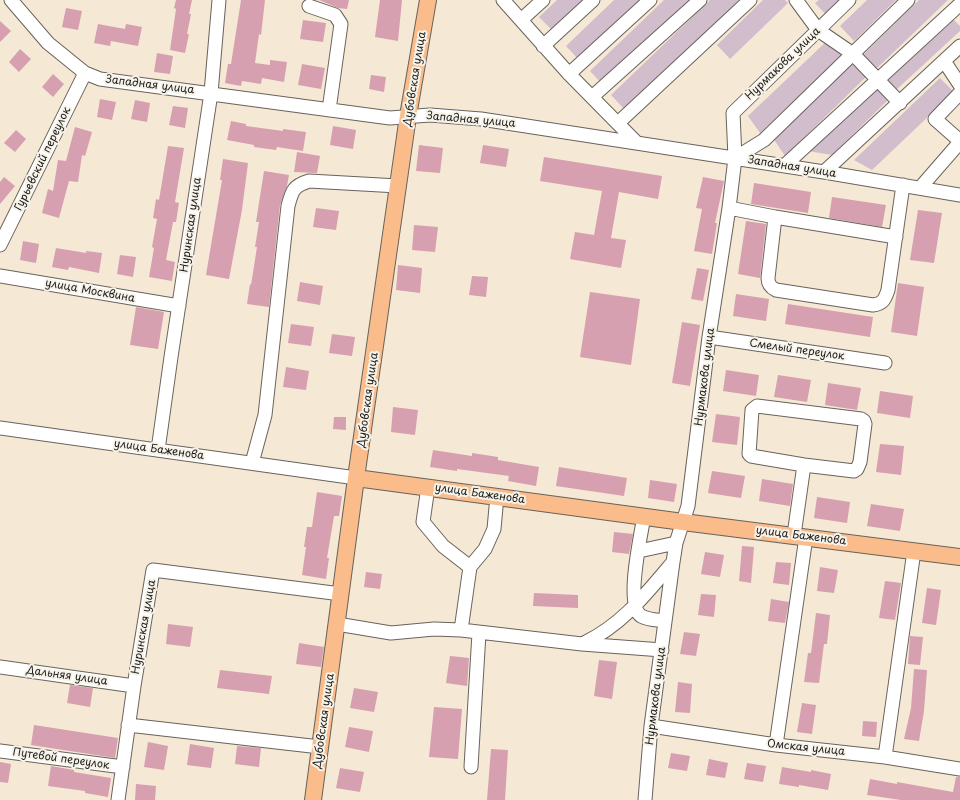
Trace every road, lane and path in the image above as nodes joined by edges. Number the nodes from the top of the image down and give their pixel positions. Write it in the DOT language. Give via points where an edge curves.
graph roads {
  1 [pos="11,0"];
  2 [pos="219,0"];
  3 [pos="428,0"];
  4 [pos="503,0"];
  5 [pos="543,0"];
  6 [pos="593,0"];
  7 [pos="650,0"];
  8 [pos="700,0"];
  9 [pos="750,0"];
  10 [pos="849,0"];
  11 [pos="908,0"];
  12 [pos="801,1"];
  13 [pos="309,6"];
  14 [pos="959,6"];
  15 [pos="521,20"];
  16 [pos="818,30"];
  17 [pos="543,46"];
  18 [pos="960,46"];
  19 [pos="853,54"];
  20 [pos="944,61"];
  21 [pos="86,73"];
  22 [pos="569,74"];
  23 [pos="878,80"];
  24 [pos="960,85"];
  25 [pos="211,93"];
  26 [pos="960,93"];
  27 [pos="592,98"];
  28 [pos="900,103"];
  29 [pos="329,110"];
  30 [pos="408,116"];
  31 [pos="618,123"];
  32 [pos="960,141"];
  33 [pos="636,142"];
  34 [pos="735,158"];
  35 [pos="784,166"];
  36 [pos="824,172"];
  37 [pos="903,185"];
  38 [pos="398,186"];
  39 [pos="920,188"];
  40 [pos="958,193"];
  41 [pos="729,208"];
  42 [pos="775,216"];
  43 [pos="896,237"];
  44 [pos="0,245"];
  45 [pos="0,276"];
  46 [pos="179,306"];
  47 [pos="710,338"];
  48 [pos="885,363"];
  49 [pos="0,428"];
  50 [pos="158,450"];
  51 [pos="252,463"];
  52 [pos="804,465"];
  53 [pos="356,478"];
  54 [pos="428,487"];
  55 [pos="497,496"];
  56 [pos="644,516"];
  57 [pos="682,522"];
  58 [pos="800,536"];
  59 [pos="676,543"];
  60 [pos="639,551"];
  61 [pos="914,551"];
  62 [pos="960,557"];
  63 [pos="673,562"];
  64 [pos="470,567"];
  65 [pos="341,594"];
  66 [pos="635,606"];
  67 [pos="666,621"];
  68 [pos="337,624"];
  69 [pos="461,630"];
  70 [pos="479,632"];
  71 [pos="582,644"];
  72 [pos="662,650"];
  73 [pos="0,667"];
  74 [pos="134,686"];
  75 [pos="128,726"];
  76 [pos="651,726"];
  77 [pos="776,746"];
  78 [pos="320,747"];
  79 [pos="0,751"];
  80 [pos="885,757"];
  81 [pos="123,767"];
  82 [pos="471,767"];
  83 [pos="960,769"];
  84 [pos="118,800"];
  85 [pos="313,800"];
  86 [pos="645,800"];
  1 -- 21 [label="street, Западная улица" via="48,43"];
  2 -- 25 [label="street, Нуринская улица"];
  3 -- 30 [label="main road, Дубовская улица"];
  4 -- 15 [label="street"];
  5 -- 15 [label="street"];
  6 -- 17 [label="street"];
  7 -- 22 [label="street"];
  8 -- 27 [label="street"];
  9 -- 31 [label="street"];
  10 -- 16 [label="street, Нурмакова улица"];
  11 -- 19 [label="street"];
  12 -- 16 [label="street"];
  13 -- 29 [label="street" via="335,16 341,24"];
  14 -- 23 [label="street"];
  15 -- 17 [label="street"];
  16 -- 19 [label="street"];
  16 -- 34 [label="street, Нурмакова улица" via="733,113"];
  17 -- 22 [label="street"];
  18 -- 20 [label="street"];
  19 -- 23 [label="street"];
  19 -- 34 [label="street" via="764,140"];
  20 -- 24 [label="street"];
  20 -- 28 [label="street"];
  21 -- 25 [label="street, Западная улица" via="100,79"];
  21 -- 44 [label="street, Гурьевский переулок"];
  22 -- 27 [label="street"];
  23 -- 28 [label="street"];
  23 -- 35 [label="street"];
  25 -- 29 [label="street, Западная улица"];
  25 -- 46 [label="street, Нуринская улица"];
  26 -- 32 [label="street" via="935,119"];
  27 -- 31 [label="street"];
  28 -- 36 [label="street"];
  29 -- 30 [label="street, Западная улица" via="390,118"];
  30 -- 33 [label="street, Западная улица" via="481,119"];
  30 -- 38 [label="main road, Дубовская улица"];
  31 -- 33 [label="street"];
  32 -- 39 [label="street"];
  33 -- 34 [label="street, Западная улица"];
  34 -- 35 [label="street, Западная улица"];
  34 -- 41 [label="street, Нурмакова улица"];
  35 -- 36 [label="street, Западная улица"];
  36 -- 37 [label="street, Западная улица"];
  37 -- 39 [label="street, Западная улица"];
  37 -- 43 [label="street"];
  38 -- 51 [label="street" via="309,181 300,184 292,192 288,206 265,415"];
  38 -- 53 [label="main road, Дубовская улица"];
  39 -- 40 [label="street, Западная улица"];
  41 -- 42 [label="street"];
  41 -- 47 [label="street, Нурмакова улица"];
  42 -- 43 [label="street"];
  42 -- 43 [label="street" via="768,283 776,290 880,304 888,290"];
  45 -- 46 [label="street, улица Москвина"];
  46 -- 50 [label="street, Нуринская улица"];
  47 -- 48 [label="street, Смелый переулок"];
  47 -- 57 [label="street, Нурмакова улица" via="688,506"];
  49 -- 50 [label="street, улица Баженова"];
  50 -- 51 [label="street, улица Баженова"];
  51 -- 53 [label="street, улица Баженова"];
  52 -- 52 [label="street" via="854,471 857,469 864,421 858,418 754,407 750,455"];
  52 -- 58 [label="street"];
  53 -- 54 [label="main road, улица Баженова"];
  53 -- 65 [label="main road, Дубовская улица"];
  54 -- 55 [label="main road, улица Баженова"];
  54 -- 64 [label="street" via="423,522 443,546"];
  55 -- 56 [label="main road, улица Баженова"];
  55 -- 64 [label="street" via="494,529 485,549"];
  56 -- 57 [label="main road, улица Баженова"];
  56 -- 60 [label="street"];
  57 -- 58 [label="main road, улица Баженова"];
  57 -- 59 [label="street, Нурмакова улица"];
  58 -- 61 [label="main road, улица Баженова"];
  58 -- 77 [label="street"];
  59 -- 60 [label="street"];
  59 -- 63 [label="street, Нурмакова улица"];
  60 -- 66 [label="street" via="634,576"];
  61 -- 62 [label="main road, улица Баженова"];
  61 -- 80 [label="street"];
  63 -- 66 [label="street"];
  63 -- 67 [label="street, Нурмакова улица"];
  64 -- 69 [label="street"];
  65 -- 68 [label="main road, Дубовская улица"];
  65 -- 74 [label="street, Нуринская улица" via="153,570"];
  66 -- 67 [label="street" via="641,616"];
  66 -- 71 [label="street" via="613,626"];
  67 -- 72 [label="street, Нурмакова улица"];
  68 -- 69 [label="street" via="391,633 434,629"];
  68 -- 78 [label="main road, Дубовская улица"];
  69 -- 70 [label="street"];
  70 -- 71 [label="street"];
  70 -- 82 [label="street"];
  71 -- 72 [label="street"];
  72 -- 76 [label="street, Нурмакова улица"];
  73 -- 74 [label="street, Дальняя улица"];
  74 -- 75 [label="street, Нуринская улица"];
  75 -- 78 [label="street"];
  75 -- 81 [label="street, Нуринская улица"];
  76 -- 77 [label="street, Омская улица"];
  76 -- 86 [label="street, Нурмакова улица"];
  77 -- 80 [label="street, Омская улица"];
  78 -- 85 [label="main road, Дубовская улица"];
  79 -- 81 [label="street, Путевой переулок"];
  80 -- 83 [label="street, Омская улица"];
  81 -- 84 [label="street, Нуринская улица"];
}
